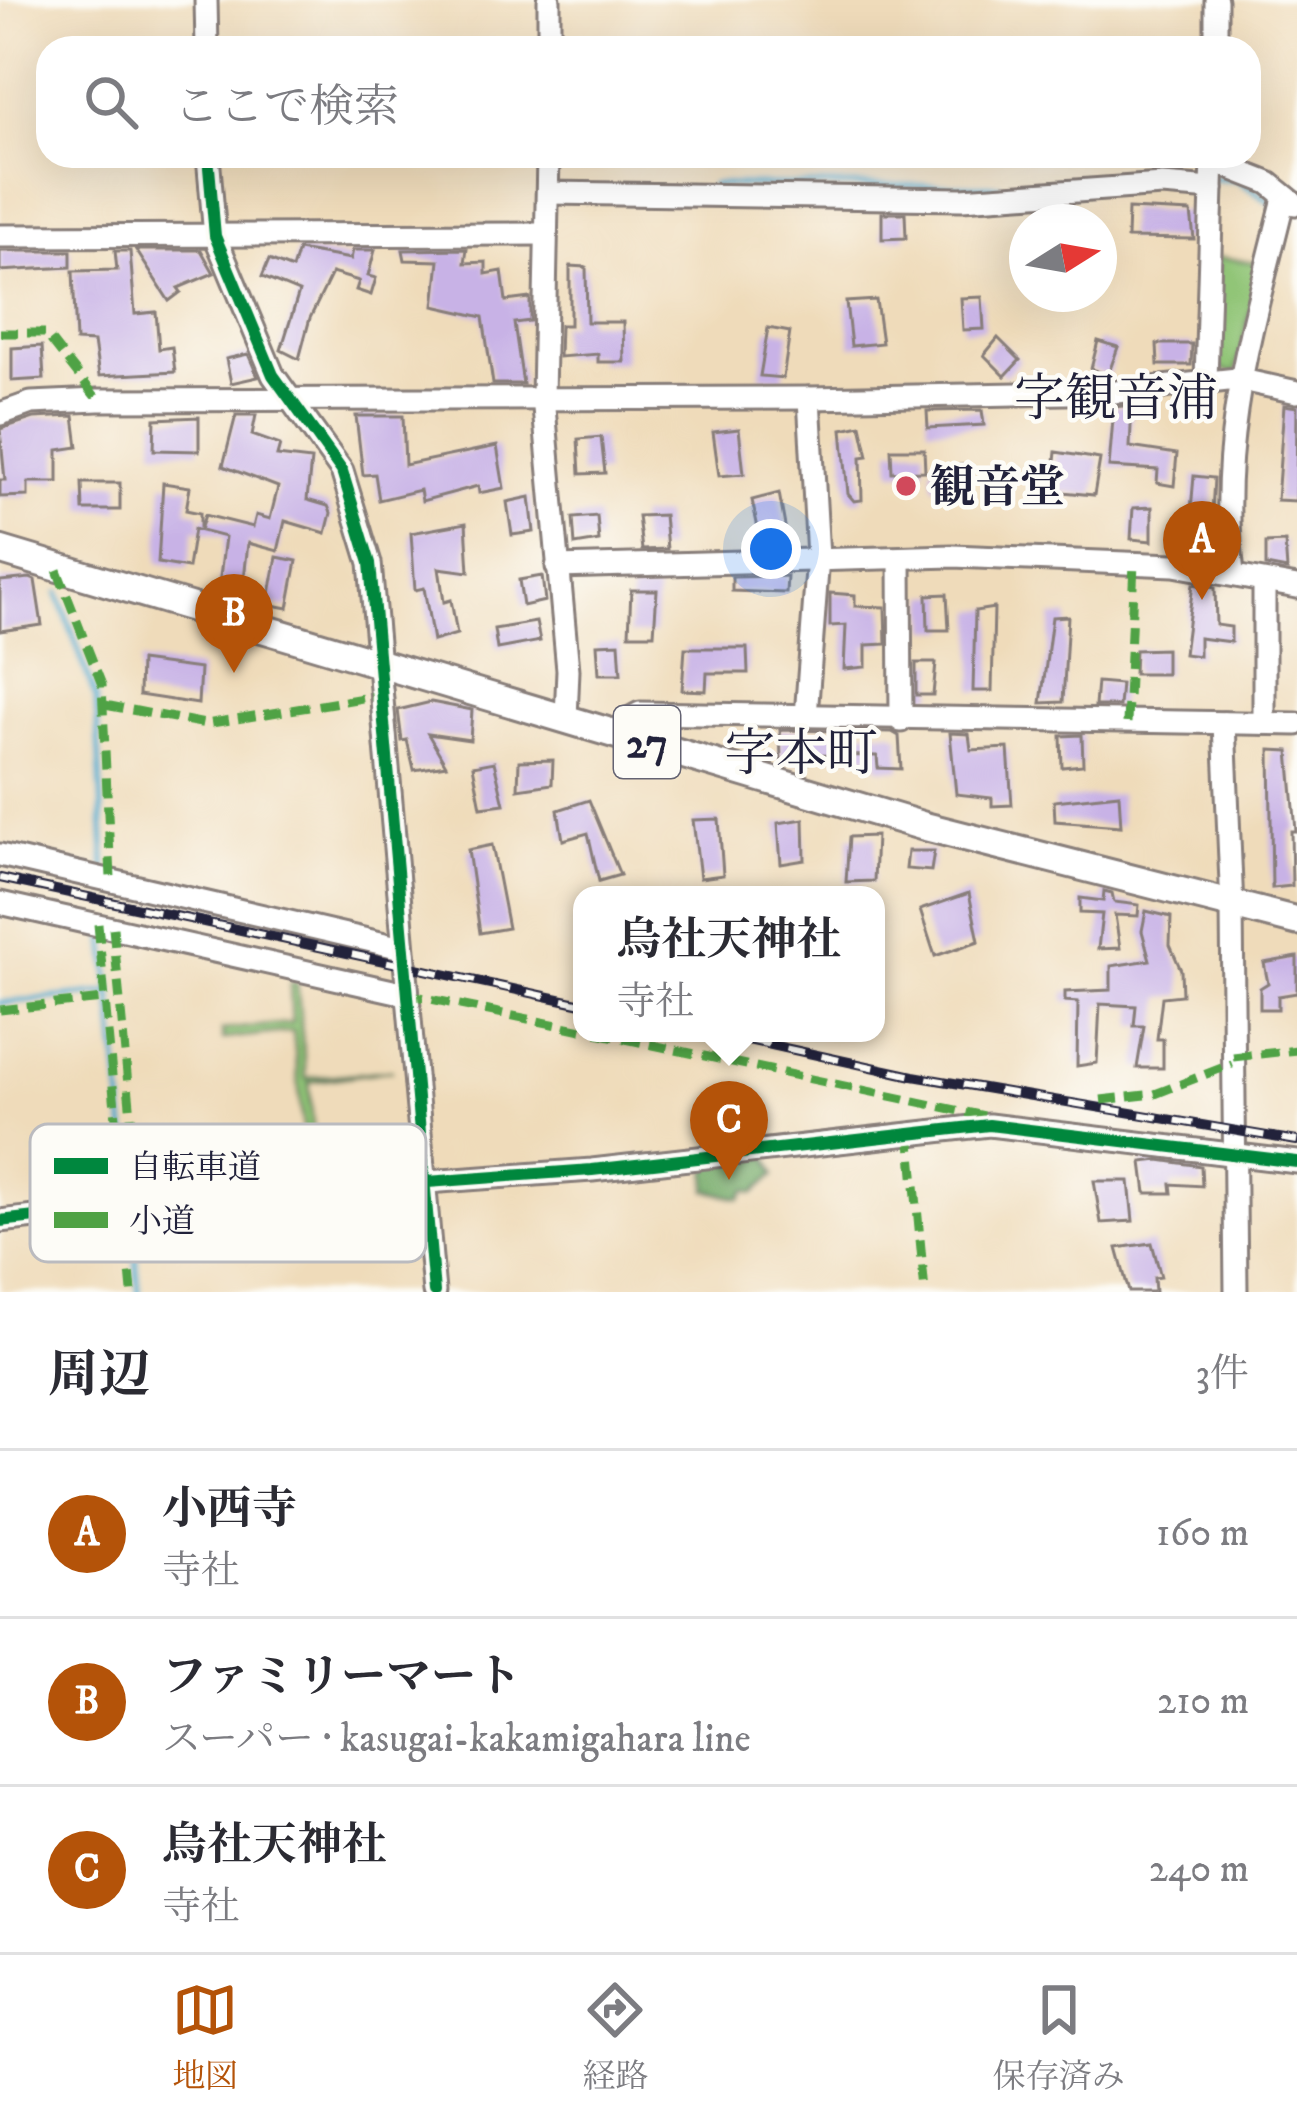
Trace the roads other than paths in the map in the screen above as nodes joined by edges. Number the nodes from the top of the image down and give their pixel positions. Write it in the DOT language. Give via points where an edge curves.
graph roads {
  1 [pos="206,0"];
  2 [pos="549,0"];
  3 [pos="1216,0"];
  4 [pos="207,36"];
  5 [pos="549,36"];
  6 [pos="1216,36"];
  7 [pos="209,168"];
  8 [pos="548,168"];
  9 [pos="1213,168"];
  10 [pos="1234,168"];
  11 [pos="1212,189"];
  12 [pos="548,193"];
  13 [pos="1290,202"];
  14 [pos="545,234"];
  15 [pos="0,236"];
  16 [pos="215,236"];
  17 [pos="1206,380"];
  18 [pos="1237,380"];
  19 [pos="1297,392"];
  20 [pos="543,397"];
  21 [pos="809,398"];
  22 [pos="290,401"];
  23 [pos="0,414"];
  24 [pos="5,545"];
  25 [pos="818,557"];
  26 [pos="900,559"];
  27 [pos="557,567"];
  28 [pos="1233,573"];
  29 [pos="1264,583"];
  30 [pos="1297,587"];
  31 [pos="378,660"];
  32 [pos="806,716"];
  33 [pos="566,718"];
  34 [pos="902,721"];
  35 [pos="1224,723"];
  36 [pos="1264,723"];
  37 [pos="1297,724"];
  38 [pos="626,736"];
  39 [pos="0,854"];
  40 [pos="0,903"];
  41 [pos="1232,907"];
  42 [pos="1297,921"];
  43 [pos="402,947"];
  44 [pos="406,994"];
  45 [pos="417,1124"];
  46 [pos="1234,1154"];
  47 [pos="1297,1162"];
  48 [pos="426,1180"];
  49 [pos="426,1217"];
  50 [pos="30,1218"];
  51 [pos="0,1221"];
  52 [pos="434,1292"];
  53 [pos="1236,1292"];
  1 -- 4 [label="street"];
  2 -- 5 [label="street"];
  3 -- 6 [label="street"];
  7 -- 16 [label="street"];
  8 -- 12 [label="street"];
  9 -- 11 [label="street"];
  10 -- 13 [label="street"];
  11 -- 12 [label="street" via="962,199"];
  11 -- 17 [label="street"];
  12 -- 14 [label="street"];
  13 -- 18 [label="street"];
  14 -- 16 [label="street"];
  14 -- 20 [label="street"];
  15 -- 16 [label="street"];
  16 -- 22 [label="street"];
  17 -- 18 [label="street"];
  17 -- 21 [label="street" via="1116,392"];
  18 -- 19 [label="street"];
  18 -- 28 [label="street" via="1227,484"];
  20 -- 21 [label="street"];
  20 -- 22 [label="street"];
  20 -- 27 [label="street"];
  21 -- 25 [label="street"];
  22 -- 23 [label="street" via="98,400 32,403"];
  22 -- 31 [label="street" via="354,497 372,578"];
  24 -- 31 [label="main road, 27"];
  25 -- 26 [label="street"];
  25 -- 27 [label="street"];
  25 -- 32 [label="street"];
  26 -- 28 [label="street"];
  26 -- 34 [label="street"];
  27 -- 33 [label="street"];
  28 -- 29 [label="street"];
  29 -- 30 [label="street"];
  29 -- 36 [label="street"];
  31 -- 33 [label="main road, 27"];
  31 -- 43 [label="street"];
  32 -- 34 [label="street"];
  32 -- 38 [label="street" via="640,713 627,720"];
  33 -- 38 [label="main road, 27"];
  34 -- 35 [label="street"];
  35 -- 36 [label="street"];
  35 -- 41 [label="street"];
  36 -- 37 [label="street"];
  38 -- 41 [label="main road, 27"];
  39 -- 43 [label="street"];
  40 -- 44 [label="street"];
  41 -- 42 [label="main road, 27"];
  41 -- 46 [label="street"];
  43 -- 44 [label="street"];
  44 -- 45 [label="street"];
  46 -- 47 [label="street"];
  46 -- 48 [label="street" via="988,1125 592,1170"];
  46 -- 53 [label="street"];
  49 -- 52 [label="street"];
  50 -- 51 [label="street"];
}
